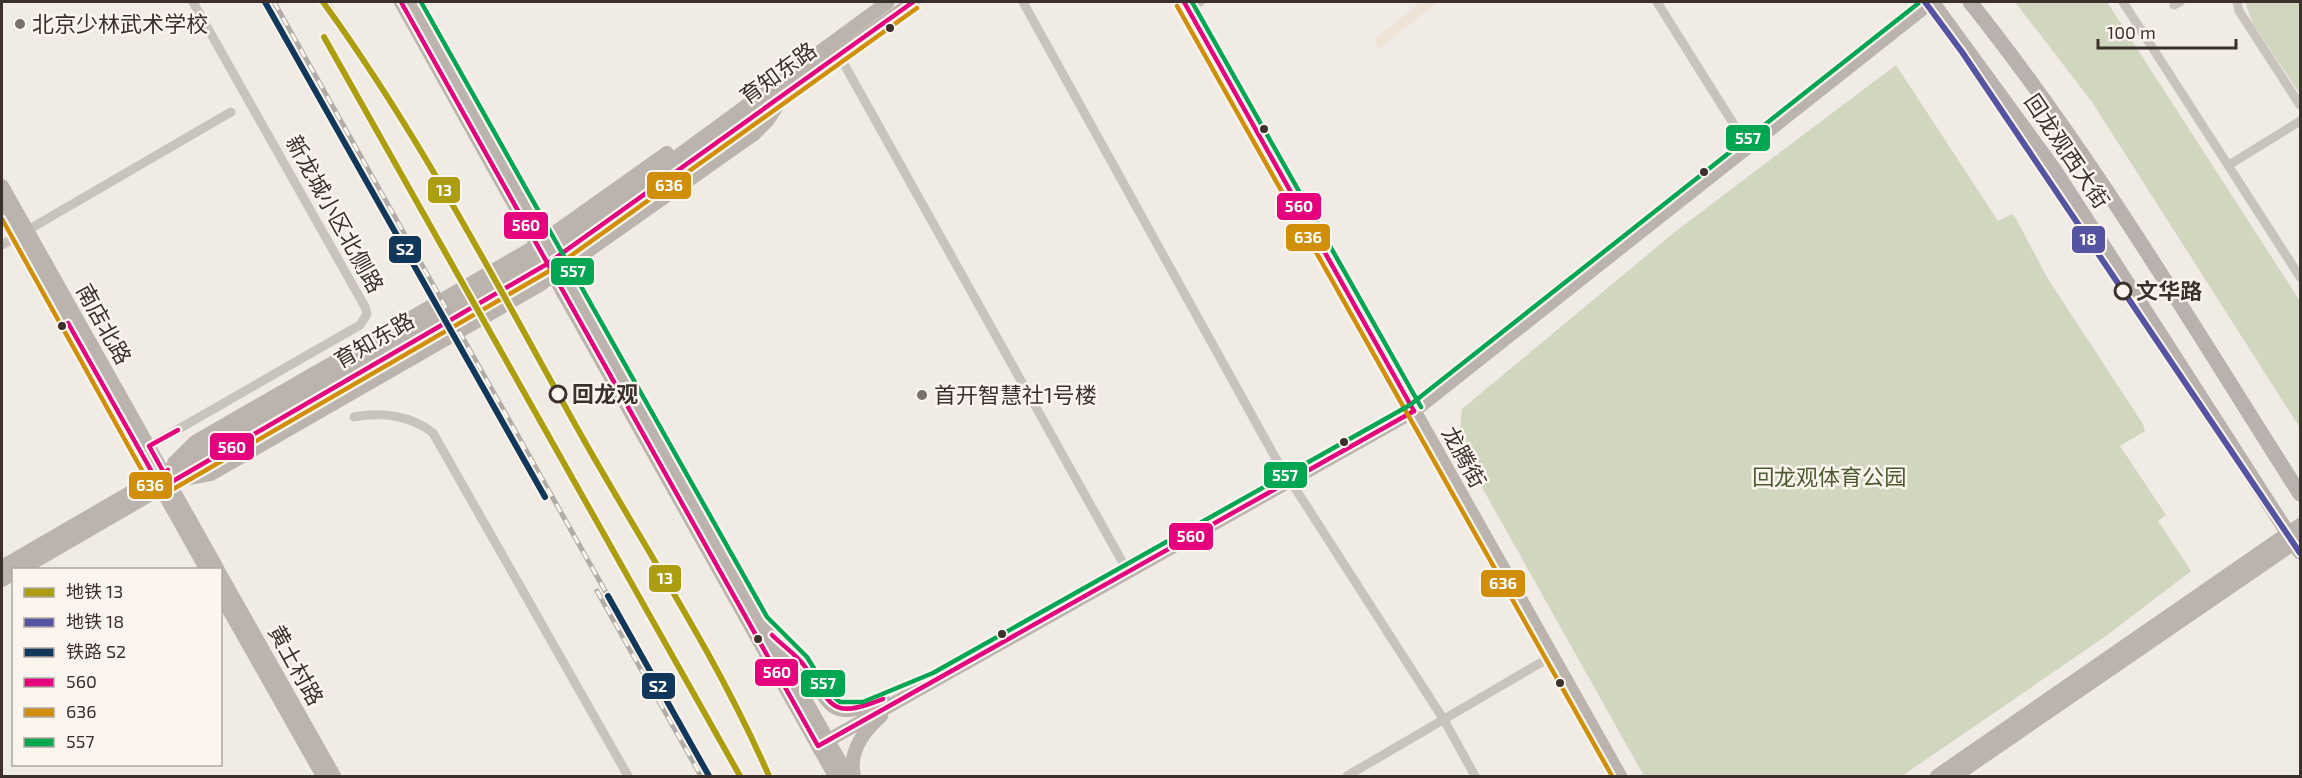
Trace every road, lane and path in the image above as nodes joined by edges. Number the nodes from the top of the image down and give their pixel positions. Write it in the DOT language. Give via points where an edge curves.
graph roads {
  1 [pos="193,2"];
  2 [pos="401,2"];
  3 [pos="413,2"];
  4 [pos="888,2"];
  5 [pos="913,2"];
  6 [pos="1023,2"];
  7 [pos="1657,2"];
  8 [pos="1931,2"];
  9 [pos="1970,2"];
  10 [pos="2123,2"];
  11 [pos="2237,2"];
  12 [pos="1191,4"];
  13 [pos="839,55"];
  14 [pos="787,84"];
  15 [pos="2301,105"];
  16 [pos="231,112"];
  17 [pos="2301,121"];
  18 [pos="1748,147"];
  19 [pos="2229,165"];
  20 [pos="2,186"];
  21 [pos="2,206"];
  22 [pos="533,226"];
  23 [pos="23,233"];
  24 [pos="2,245"];
  25 [pos="2301,277"];
  26 [pos="569,291"];
  27 [pos="1414,411"];
  28 [pos="354,417"];
  29 [pos="149,446"];
  30 [pos="162,481"];
  31 [pos="1290,481"];
  32 [pos="2301,494"];
  33 [pos="2297,539"];
  34 [pos="2,567"];
  35 [pos="23,568"];
  36 [pos="206,568"];
  37 [pos="217,568"];
  38 [pos="1128,572"];
  39 [pos="222,578"];
  40 [pos="222,598"];
  41 [pos="761,621"];
  42 [pos="1552,656"];
  43 [pos="936,680"];
  44 [pos="908,696"];
  45 [pos="1444,720"];
  46 [pos="823,743"];
  47 [pos="624,775"];
  48 [pos="323,777"];
  49 [pos="334,777"];
  50 [pos="835,777"];
  51 [pos="848,777"];
  52 [pos="854,777"];
  53 [pos="1347,777"];
  54 [pos="1475,777"];
  55 [pos="1620,777"];
  56 [pos="1938,777"];
  57 [pos="1955,777"];
  1 -- 29 [label="street, 新龙城小区北侧路" via="367,314 360,325"];
  2 -- 22 [label="main road"];
  3 -- 22 [label="main road"];
  4 -- 14 [label="main road, 育知东路"];
  5 -- 13 [label="main road, 育知东路"];
  6 -- 31 [label="street"];
  7 -- 18 [label="street"];
  8 -- 18 [label="main road"];
  8 -- 33 [label="main road, 回龙观西大街" via="2056,172"];
  9 -- 32 [label="main road, 回龙观西大街" via="2077,147"];
  10 -- 19 [label="street"];
  11 -- 15 [label="street"];
  12 -- 27 [label="main road, 龙腾街"];
  13 -- 14 [label="main road, 育知东路"];
  13 -- 38 [label="street"];
  14 -- 30 [label="main road, 育知东路" via="547,264"];
  14 -- 30 [label="main road" via="734,104 536,246 195,442"];
  16 -- 23 [label="street"];
  17 -- 19 [label="street"];
  18 -- 27 [label="main road"];
  19 -- 25 [label="street"];
  20 -- 23 [label="main road, 南店北路"];
  21 -- 23 [label="main road, 南店北路"];
  22 -- 26 [label="main road, bridge"];
  23 -- 24 [label="street"];
  23 -- 29 [label="main road, 南店北路"];
  23 -- 30 [label="main road, 南店北路"];
  26 -- 41 [label="main road"];
  26 -- 46 [label="main road"];
  27 -- 31 [label="main road"];
  27 -- 42 [label="main road, 龙腾街"];
  28 -- 47 [label="street" via="394,415 433,434"];
  29 -- 30 [label="main road, 南店北路"];
  30 -- 34 [label="main road, 育知东路"];
  30 -- 35 [label="main road, 育知东路"];
  30 -- 36 [label="main road"];
  30 -- 37 [label="main road"];
  31 -- 38 [label="main road"];
  31 -- 45 [label="street"];
  33 -- 56 [label="main road"];
  33 -- 57 [label="main road"];
  38 -- 43 [label="main road"];
  39 -- 49 [label="main road, 黄土村路"];
  40 -- 48 [label="main road, 黄土村路"];
  41 -- 43 [label="main road" via="801,662 823,698 838,709 864,709"];
  41 -- 46 [label="main road"];
  42 -- 45 [label="street"];
  42 -- 55 [label="main road, 龙腾街"];
  43 -- 44 [label="main road"];
  44 -- 46 [label="main road"];
  44 -- 52 [label="main road" via="861,738 853,759"];
  45 -- 53 [label="street"];
  45 -- 54 [label="street"];
  46 -- 50 [label="main road"];
  46 -- 51 [label="main road"];
}
